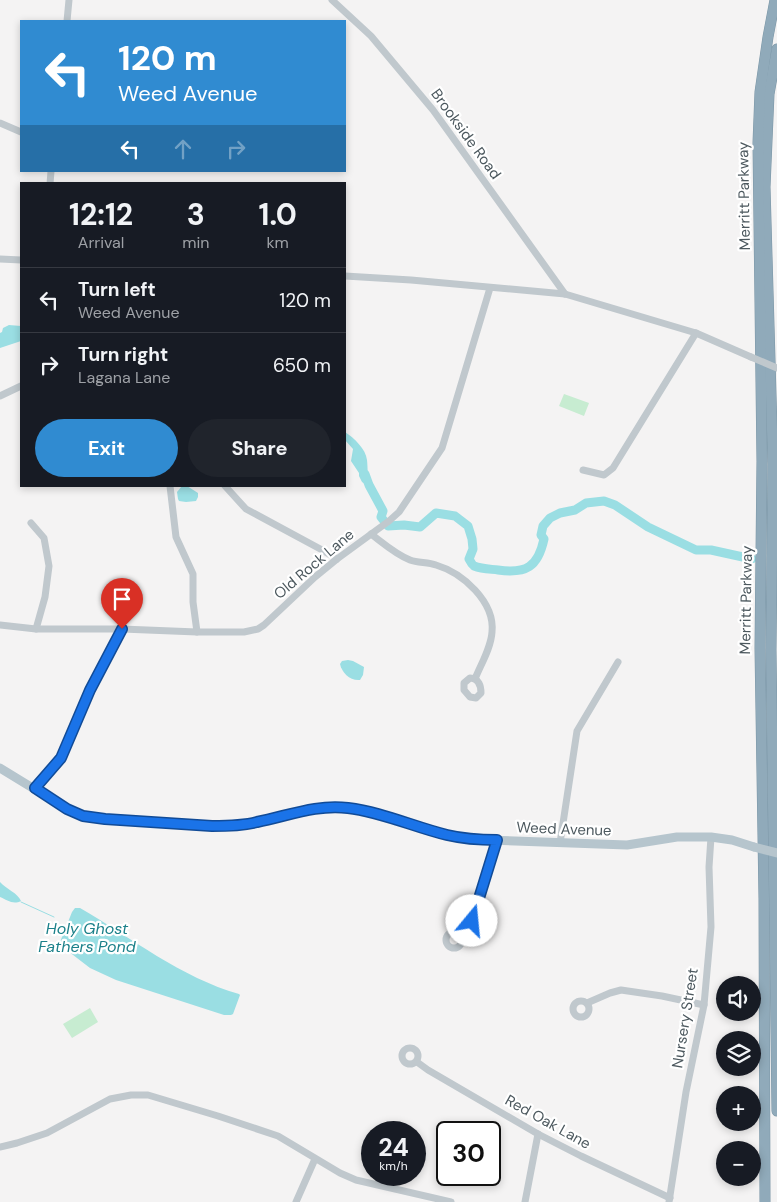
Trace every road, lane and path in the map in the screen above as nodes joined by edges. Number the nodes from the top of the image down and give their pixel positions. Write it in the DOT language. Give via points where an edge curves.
graph roads {
  1 [pos="69,0"];
  2 [pos="332,0"];
  3 [pos="774,0"];
  4 [pos="67,20"];
  5 [pos="777,49"];
  6 [pos="0,123"];
  7 [pos="20,132"];
  8 [pos="0,259"];
  9 [pos="20,260"];
  10 [pos="346,276"];
  11 [pos="490,288"];
  12 [pos="565,294"];
  13 [pos="696,333"];
  14 [pos="777,368"];
  15 [pos="20,386"];
  16 [pos="0,396"];
  17 [pos="582,470"];
  18 [pos="170,487"];
  19 [pos="226,487"];
  20 [pos="31,523"];
  21 [pos="371,534"];
  22 [pos="336,559"];
  23 [pos="0,625"];
  24 [pos="36,629"];
  25 [pos="122,629"];
  26 [pos="197,632"];
  27 [pos="618,662"];
  28 [pos="476,679"];
  29 [pos="0,768"];
  30 [pos="35,788"];
  31 [pos="711,837"];
  32 [pos="497,840"];
  33 [pos="560,843"];
  34 [pos="777,854"];
  35 [pos="460,935"];
  36 [pos="587,1003"];
  37 [pos="704,1005"];
  38 [pos="417,1062"];
  39 [pos="777,1111"];
  40 [pos="538,1134"];
  41 [pos="0,1147"];
  42 [pos="315,1159"];
  43 [pos="670,1200"];
  44 [pos="296,1202"];
  45 [pos="451,1202"];
  46 [pos="525,1202"];
  47 [pos="765,1202"];
  1 -- 4 [label="street"];
  2 -- 12 [label="street, Brookside Road" via="371,36 433,110"];
  3 -- 47 [label="highway, Merritt Parkway" via="760,92 758,143"];
  5 -- 39 [label="highway, Merritt Parkway" via="769,94 765,187 773,464 771,650"];
  6 -- 7 [label="street"];
  8 -- 9 [label="street"];
  10 -- 11 [label="street"];
  11 -- 12 [label="street"];
  11 -- 21 [label="street, Old Rock Lane" via="442,448 399,512"];
  12 -- 13 [label="street"];
  13 -- 14 [label="street, bridge"];
  13 -- 17 [label="street" via="613,468 604,475"];
  15 -- 16 [label="street"];
  18 -- 26 [label="street" via="176,538 193,574"];
  19 -- 22 [label="street" via="246,508"];
  20 -- 24 [label="street" via="44,538 49,566"];
  21 -- 22 [label="street, Old Rock Lane"];
  21 -- 28 [label="street" via="410,560 452,571 484,600 492,617 492,631"];
  22 -- 26 [label="street, Old Rock Lane" via="264,625 244,632"];
  23 -- 24 [label="street, Old Rock Lane"];
  24 -- 25 [label="street, Old Rock Lane"];
  25 -- 26 [label="street, Old Rock Lane"];
  25 -- 30 [label="street" via="90,690 61,758"];
  27 -- 33 [label="street" via="576,731"];
  29 -- 30 [label="main road, Weed Avenue"];
  30 -- 32 [label="main road, Weed Avenue" via="74,812 93,818 224,826 256,823 325,807 347,808 450,836"];
  31 -- 33 [label="main road, Weed Avenue" via="677,837 616,845"];
  31 -- 34 [label="main road, Weed Avenue, bridge"];
  31 -- 37 [label="street, Nursery Street" via="711,927"];
  32 -- 33 [label="main road, Weed Avenue"];
  32 -- 35 [label="street" via="473,918"];
  36 -- 37 [label="street" via="621,990"];
  37 -- 43 [label="street, Nursery Street" via="686,1092"];
  38 -- 40 [label="street, Red Oak Lane"];
  40 -- 43 [label="street, Red Oak Lane"];
  40 -- 46 [label="street"];
  41 -- 42 [label="street" via="47,1133 110,1099 148,1095 278,1136"];
  42 -- 44 [label="street"];
  42 -- 45 [label="street" via="356,1180"];
}
